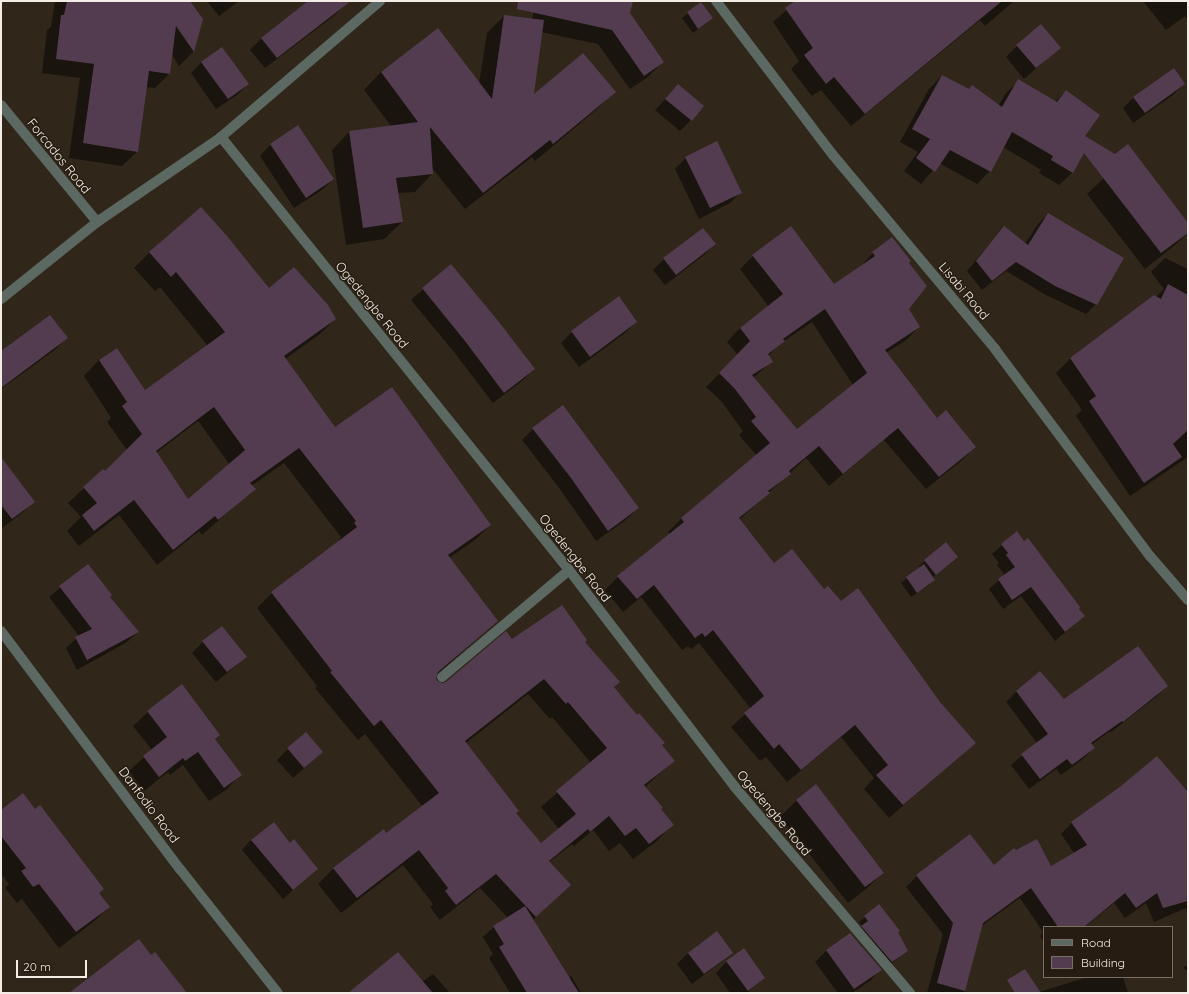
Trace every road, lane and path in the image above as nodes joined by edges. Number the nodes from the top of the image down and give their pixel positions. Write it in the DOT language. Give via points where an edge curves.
graph roads {
  1 [pos="380,1"];
  2 [pos="716,1"];
  3 [pos="1,106"];
  4 [pos="221,137"];
  5 [pos="97,222"];
  6 [pos="1,299"];
  7 [pos="569,570"];
  8 [pos="1188,600"];
  9 [pos="1,631"];
  10 [pos="442,677"];
  11 [pos="278,993"];
  12 [pos="910,993"];
  1 -- 4 [label="street"];
  2 -- 8 [label="street, Lisabi Road" via="833,155 995,349 1150,556"];
  3 -- 5 [label="street, Forcados Road"];
  4 -- 5 [label="street"];
  4 -- 7 [label="street, Ogedengbe Road"];
  5 -- 6 [label="street"];
  7 -- 10 [label="street"];
  7 -- 12 [label="street, Ogedengbe Road" via="734,786"];
  9 -- 11 [label="street, Danfodio Road" via="180,869"];
}
